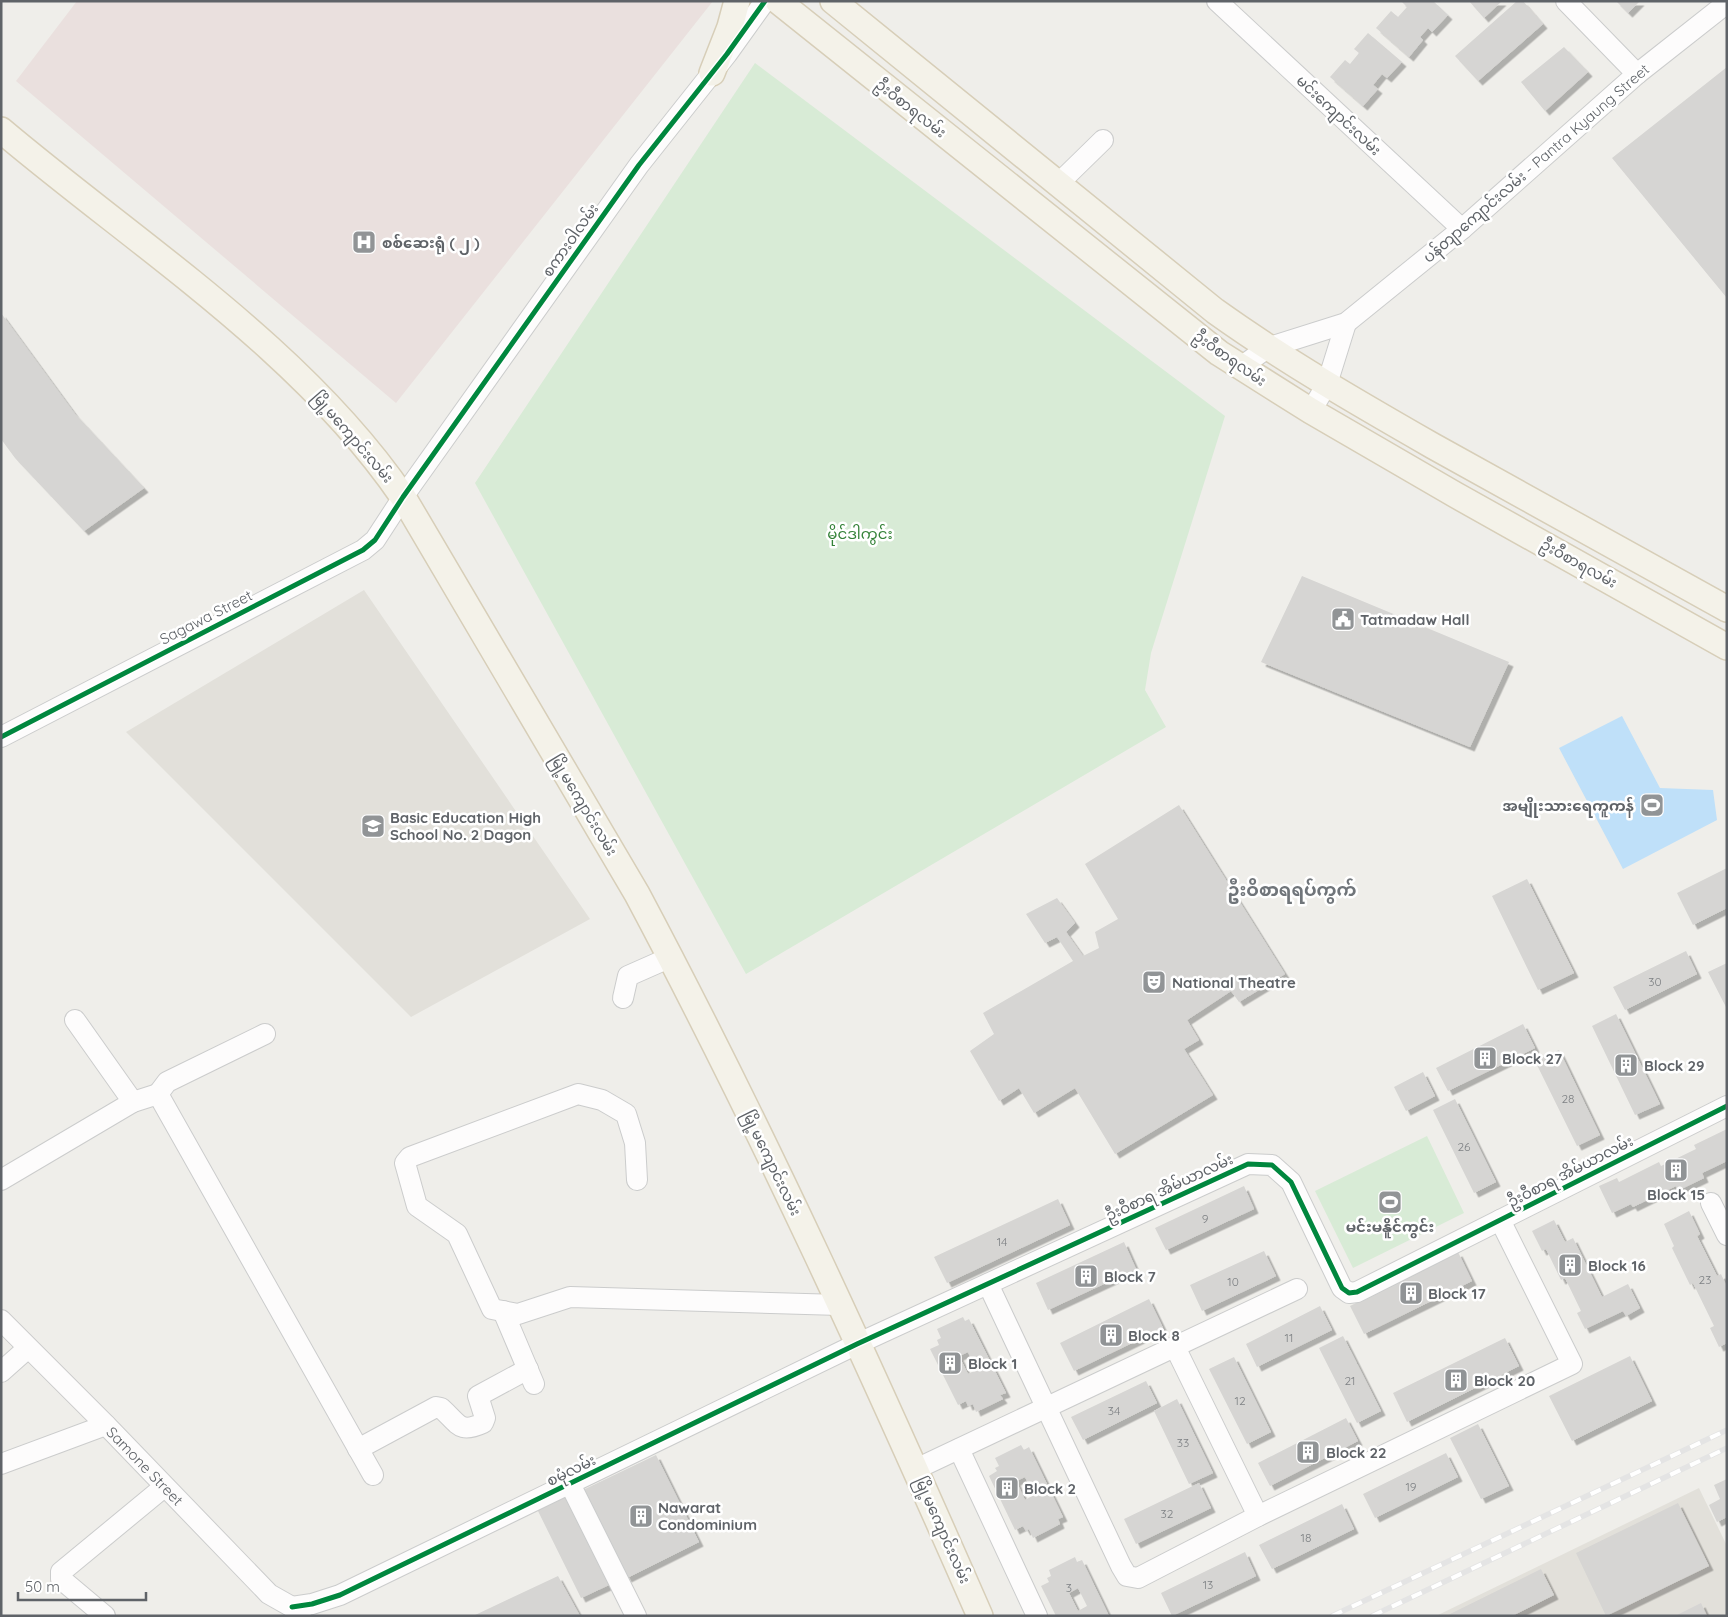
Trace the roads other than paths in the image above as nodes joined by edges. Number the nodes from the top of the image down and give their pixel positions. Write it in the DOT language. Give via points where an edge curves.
graph roads {
  1 [pos="736,1"];
  2 [pos="764,1"];
  3 [pos="778,1"];
  4 [pos="832,1"];
  5 [pos="1217,1"];
  6 [pos="1566,1"];
  7 [pos="1727,3"];
  8 [pos="712,73"];
  9 [pos="1637,74"];
  10 [pos="4,136"];
  11 [pos="1103,140"];
  12 [pos="1058,184"];
  13 [pos="1039,209"];
  14 [pos="1462,229"];
  15 [pos="1172,277"];
  16 [pos="1155,302"];
  17 [pos="1346,322"];
  18 [pos="1267,348"];
  19 [pos="1241,367"];
  20 [pos="1327,384"];
  21 [pos="1311,411"];
  22 [pos="1483,474"];
  23 [pos="402,497"];
  24 [pos="1466,501"];
  25 [pos="1659,571"];
  26 [pos="1641,598"];
  27 [pos="1727,609"];
  28 [pos="1727,647"];
  29 [pos="1,736"];
  30 [pos="671,957"];
  31 [pos="623,998"];
  32 [pos="75,1020"];
  33 [pos="265,1034"];
  34 [pos="158,1094"];
  35 [pos="133,1102"];
  36 [pos="1727,1106"];
  37 [pos="1,1180"];
  38 [pos="637,1180"];
  39 [pos="1712,1202"];
  40 [pos="1500,1220"];
  41 [pos="1727,1235"];
  42 [pos="988,1284"];
  43 [pos="1297,1289"];
  44 [pos="840,1305"];
  45 [pos="503,1311"];
  46 [pos="1,1320"];
  47 [pos="857,1344"];
  48 [pos="1175,1347"];
  49 [pos="28,1348"];
  50 [pos="1,1372"];
  51 [pos="1047,1408"];
  52 [pos="106,1425"];
  53 [pos="358,1449"];
  54 [pos="959,1449"];
  55 [pos="1,1464"];
  56 [pos="916,1469"];
  57 [pos="373,1475"];
  58 [pos="570,1484"];
  59 [pos="164,1487"];
  60 [pos="1258,1516"];
  61 [pos="296,1611"];
  62 [pos="105,1616"];
  63 [pos="636,1616"];
  64 [pos="980,1616"];
  65 [pos="1037,1616"];
  1 -- 8 [label="main road" via="730,27"];
  2 -- 8 [label="street, စကားဝါလမ်း"];
  3 -- 13 [label="main road, ဦးဝီစာရလမ်း"];
  4 -- 12 [label="main road, ဦးဝီစာရလမ်း"];
  5 -- 14 [label="street, မင်းကျောင်းလမ်း"];
  6 -- 9 [label="street"];
  7 -- 9 [label="street, ပန်တျာကျောင်းလမ်း - Pantra Kyaung Street"];
  8 -- 23 [label="street, စကားဝါလမ်း" via="639,165"];
  9 -- 14 [label="street, ပန်တျာကျောင်းလမ်း - Pantra Kyaung Street"];
  10 -- 23 [label="main road, မြို့မကျောင်းလမ်း" via="248,331 317,395 384,469"];
  11 -- 12 [label="street"];
  12 -- 13 [label="main road"];
  12 -- 15 [label="main road, ဦးဝီစာရလမ်း"];
  13 -- 16 [label="main road, ဦးဝီစာရလမ်း"];
  14 -- 17 [label="street, ပန်တျာကျောင်းလမ်း - Pantra Kyaung Street"];
  15 -- 16 [label="main road"];
  15 -- 18 [label="main road, ဦးဝီစာရလမ်း"];
  16 -- 19 [label="main road, ဦးဝီစာရလမ်း"];
  17 -- 18 [label="street"];
  17 -- 20 [label="street"];
  18 -- 19 [label="street"];
  18 -- 20 [label="main road, ဦးဝီစာရလမ်း"];
  19 -- 21 [label="main road, ဦးဝီစာရလမ်း"];
  20 -- 21 [label="street"];
  20 -- 22 [label="main road, ဦးဝီစာရလမ်း"];
  21 -- 24 [label="main road, ဦးဝီစာရလမ်း"];
  22 -- 24 [label="main road"];
  22 -- 25 [label="main road, ဦးဝီစာရလမ်း"];
  23 -- 29 [label="street, Sagawa Street" via="375,540 362,550"];
  23 -- 30 [label="main road, မြို့မကျောင်းလမ်း"];
  24 -- 26 [label="main road, ဦးဝီစာရလမ်း"];
  25 -- 26 [label="main road"];
  25 -- 27 [label="main road, ဦးဝီစာရလမ်း"];
  26 -- 28 [label="main road, ဦးဝီစာရလမ်း"];
  30 -- 31 [label="street" via="628,976"];
  30 -- 44 [label="main road, မြို့မကျောင်းလမ်း"];
  32 -- 35 [label="street"];
  33 -- 34 [label="street" via="167,1082"];
  34 -- 35 [label="street"];
  34 -- 53 [label="street"];
  35 -- 37 [label="street"];
  36 -- 40 [label="street, ဦးဝီစာရ အိမ်ယာလမ်း"];
  38 -- 45 [label="street" via="635,1143 626,1114 602,1100 578,1094 406,1159 417,1206 457,1234 492,1309"];
  39 -- 41 [label="street"];
  40 -- 42 [label="street, ဦးဝီစာရ အိမ်ယာလမ်း" via="1357,1292 1349,1293 1342,1288 1291,1182 1272,1165 1248,1164"];
  40 -- 60 [label="street, ဦးဝီစာရ အိမ်ယာလမ်း" via="1572,1364"];
  42 -- 47 [label="street, ဦးဝီစာရ အိမ်ယာလမ်း"];
  42 -- 51 [label="street, ဦးဝီစာရ အိမ်ယာလမ်း"];
  43 -- 48 [label="street"];
  44 -- 45 [label="street" via="570,1297 518,1314"];
  44 -- 47 [label="main road, မြို့မကျောင်းလမ်း"];
  45 -- 53 [label="street" via="531,1377 478,1396 485,1418 483,1423 463,1428 436,1407"];
  46 -- 49 [label="street, Samone Street"];
  47 -- 56 [label="main road, မြို့မကျောင်းလမ်း"];
  47 -- 58 [label="street, စမုံလမ်း"];
  48 -- 51 [label="street"];
  48 -- 60 [label="street"];
  49 -- 50 [label="street"];
  49 -- 52 [label="street, Samone Street"];
  51 -- 54 [label="street"];
  51 -- 60 [label="street, ဦးဝီစာရ အိမ်ယာလမ်း" via="1127,1576 1138,1578"];
  52 -- 55 [label="street"];
  52 -- 59 [label="street, Samone Street"];
  53 -- 57 [label="street"];
  54 -- 56 [label="street"];
  54 -- 65 [label="street"];
  56 -- 64 [label="main road, မြို့မကျောင်းလမ်း"];
  58 -- 61 [label="street, စမုံလမ်း" via="340,1595"];
  58 -- 63 [label="street"];
  59 -- 61 [label="street, Samone Street" via="269,1594"];
  59 -- 62 [label="street" via="61,1572 61,1579"];
}
